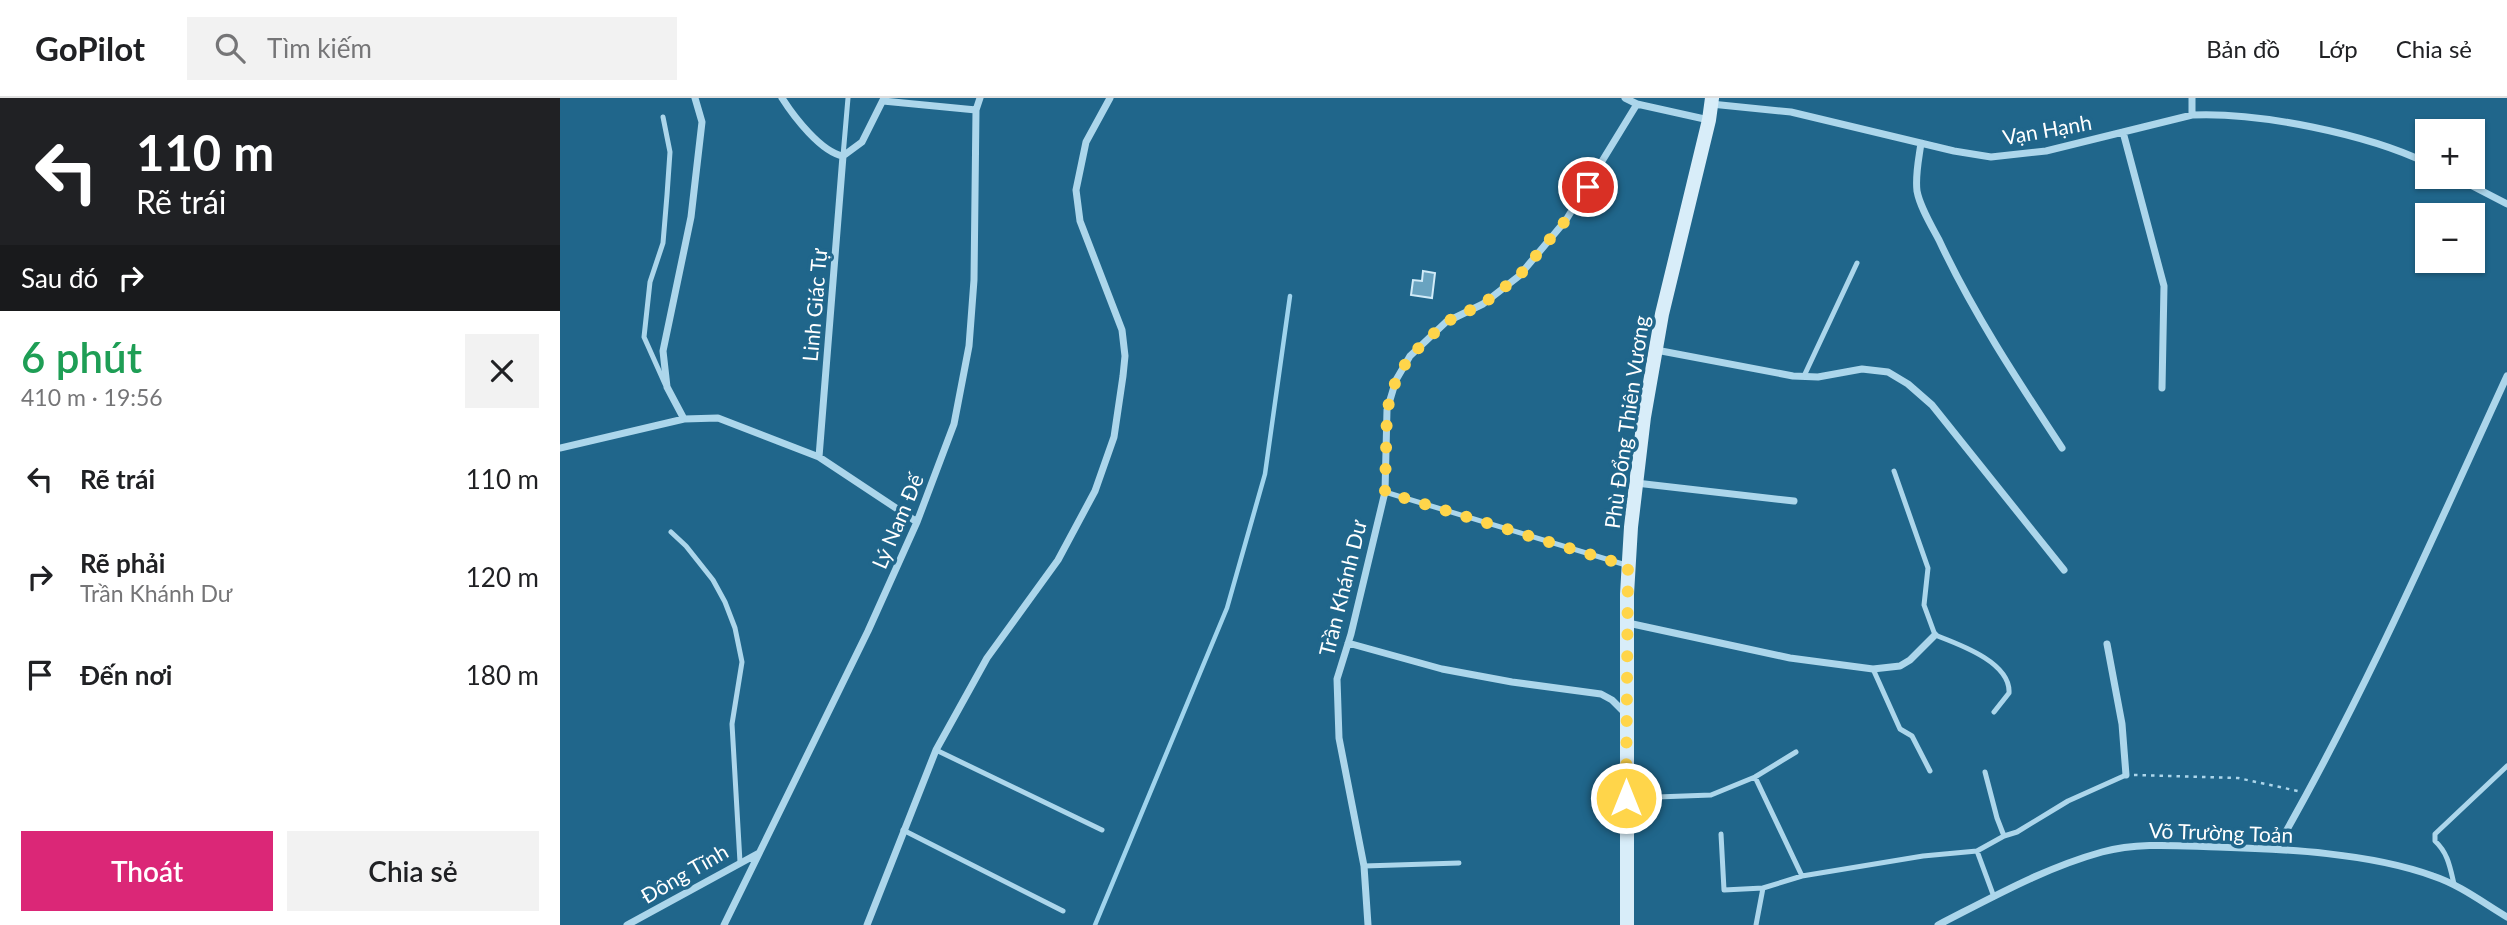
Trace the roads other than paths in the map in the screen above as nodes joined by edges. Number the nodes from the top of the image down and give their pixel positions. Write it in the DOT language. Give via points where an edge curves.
graph roads {
  1 [pos="695,98"];
  2 [pos="782,98"];
  3 [pos="848,98"];
  4 [pos="980,98"];
  5 [pos="1110,98"];
  6 [pos="1625,98"];
  7 [pos="2192,98"];
  8 [pos="883,99"];
  9 [pos="1712,101"];
  10 [pos="1637,104"];
  11 [pos="976,110"];
  12 [pos="2192,115"];
  13 [pos="663,117"];
  14 [pos="1709,120"];
  15 [pos="2123,132"];
  16 [pos="1921,142"];
  17 [pos="844,156"];
  18 [pos="2415,159"];
  19 [pos="2478,189"];
  20 [pos="2507,204"];
  21 [pos="1857,262"];
  22 [pos="1656,350"];
  23 [pos="1804,376"];
  24 [pos="2507,376"];
  25 [pos="667,387"];
  26 [pos="2162,388"];
  27 [pos="684,419"];
  28 [pos="560,448"];
  29 [pos="2062,448"];
  30 [pos="819,457"];
  31 [pos="1894,471"];
  32 [pos="1636,483"];
  33 [pos="1385,492"];
  34 [pos="1794,501"];
  35 [pos="917,522"];
  36 [pos="671,532"];
  37 [pos="1628,566"];
  38 [pos="2064,570"];
  39 [pos="1628,623"];
  40 [pos="1935,635"];
  41 [pos="1348,643"];
  42 [pos="2107,644"];
  43 [pos="1873,669"];
  44 [pos="1994,712"];
  45 [pos="1627,715"];
  46 [pos="936,750"];
  47 [pos="1796,752"];
  48 [pos="2507,766"];
  49 [pos="1930,771"];
  50 [pos="1984,772"];
  51 [pos="2126,775"];
  52 [pos="1755,777"];
  53 [pos="1626,798"];
  54 [pos="903,830"];
  55 [pos="1102,830"];
  56 [pos="1721,834"];
  57 [pos="2004,836"];
  58 [pos="2276,849"];
  59 [pos="1977,851"];
  60 [pos="759,853"];
  61 [pos="740,862"];
  62 [pos="1459,863"];
  63 [pos="1364,866"];
  64 [pos="1802,876"];
  65 [pos="2454,884"];
  66 [pos="1763,888"];
  67 [pos="1994,897"];
  68 [pos="1063,911"];
  69 [pos="2507,916"];
  70 [pos="627,925"];
  71 [pos="724,925"];
  72 [pos="867,925"];
  73 [pos="1368,925"];
  74 [pos="1627,925"];
  75 [pos="1756,925"];
  76 [pos="1938,925"];
  1 -- 25 [label="street" via="702,122 691,217 663,351"];
  2 -- 17 [label="street" via="826,149"];
  3 -- 17 [label="lane"];
  4 -- 11 [label="street, Lý Nam Đế"];
  5 -- 46 [label="street" via="1086,142 1076,190 1080,221 1122,330 1125,356 1114,436 1095,491 1058,560 987,658"];
  6 -- 10 [label="street"];
  7 -- 12 [label="street"];
  8 -- 11 [label="street"];
  8 -- 17 [label="street" via="862,142"];
  9 -- 14 [label="main road, Phù Đổng Thiên Vương"];
  9 -- 16 [label="street, Vạn Hạnh" via="1791,112"];
  10 -- 14 [label="street"];
  10 -- 33 [label="street, Trần Khánh Dư" via="1566,220 1519,276 1483,304 1446,322 1410,356 1387,410"];
  11 -- 35 [label="street, Lý Nam Đế" via="969,346 954,425"];
  12 -- 15 [label="street, Vạn Hạnh"];
  12 -- 18 [label="street, Vạn Hạnh" via="2229,115 2314,129 2365,140"];
  13 -- 25 [label="lane" via="670,152 663,243 650,282 644,337"];
  14 -- 22 [label="main road, Phù Đổng Thiên Vương"];
  15 -- 16 [label="street, Vạn Hạnh" via="2015,156 1954,152"];
  15 -- 26 [label="street" via="2164,286"];
  16 -- 29 [label="street" via="1916,181 1925,212 2010,370"];
  17 -- 30 [label="street, Linh Giác Tự"];
  19 -- 20 [label="street"];
  21 -- 23 [label="lane"];
  22 -- 23 [label="street"];
  22 -- 32 [label="main road, Phù Đổng Thiên Vương"];
  23 -- 38 [label="street" via="1862,369 1888,372 1908,384 1932,405"];
  24 -- 58 [label="street" via="2374,667"];
  25 -- 27 [label="street"];
  27 -- 28 [label="street"];
  27 -- 30 [label="street" via="719,418"];
  30 -- 35 [label="street"];
  31 -- 40 [label="lane" via="1928,568 1924,605"];
  32 -- 34 [label="street"];
  32 -- 37 [label="main road, Phù Đổng Thiên Vương"];
  33 -- 37 [label="lane"];
  33 -- 41 [label="street, Trần Khánh Dư"];
  35 -- 60 [label="street, Lý Nam Đế" via="831,711"];
  36 -- 61 [label="lane" via="713,580 735,628 742,662 732,724"];
  37 -- 39 [label="main road, Phù Đổng Thiên Vương"];
  39 -- 43 [label="street" via="1790,658"];
  39 -- 45 [label="main road, Phù Đổng Thiên Vương"];
  40 -- 43 [label="street" via="1900,666"];
  40 -- 44 [label="lane" via="1986,658 2001,671 2009,693"];
  41 -- 45 [label="street" via="1442,669 1601,694"];
  41 -- 63 [label="street, Trần Khánh Dư" via="1337,679 1336,706"];
  42 -- 51 [label="street"];
  43 -- 49 [label="lane" via="1900,729 1912,736"];
  45 -- 53 [label="main road, Phù Đổng Thiên Vương"];
  46 -- 54 [label="street"];
  46 -- 55 [label="lane"];
  47 -- 52 [label="lane"];
  48 -- 65 [label="lane" via="2435,834"];
  50 -- 57 [label="lane"];
  51 -- 57 [label="lane"];
  52 -- 53 [label="lane" via="1711,794"];
  52 -- 64 [label="lane"];
  53 -- 74 [label="main road, Phù Đổng Thiên Vương"];
  54 -- 68 [label="lane"];
  54 -- 72 [label="street"];
  56 -- 66 [label="lane" via="1724,890"];
  57 -- 59 [label="lane"];
  58 -- 65 [label="street, Võ Trường Toản" via="2360,858"];
  58 -- 67 [label="street, Võ Trường Toản" via="2149,845 2104,852 2049,870"];
  59 -- 64 [label="lane"];
  59 -- 67 [label="lane"];
  60 -- 61 [label="street, Đông Tĩnh"];
  60 -- 71 [label="street, Lý Nam Đế"];
  61 -- 70 [label="street, Đông Tĩnh"];
  62 -- 63 [label="lane"];
  63 -- 73 [label="street, Trần Khánh Dư"];
  64 -- 66 [label="lane"];
  65 -- 69 [label="street, Võ Trường Toản"];
  66 -- 75 [label="lane"];
  67 -- 76 [label="street, Võ Trường Toản"];
}
